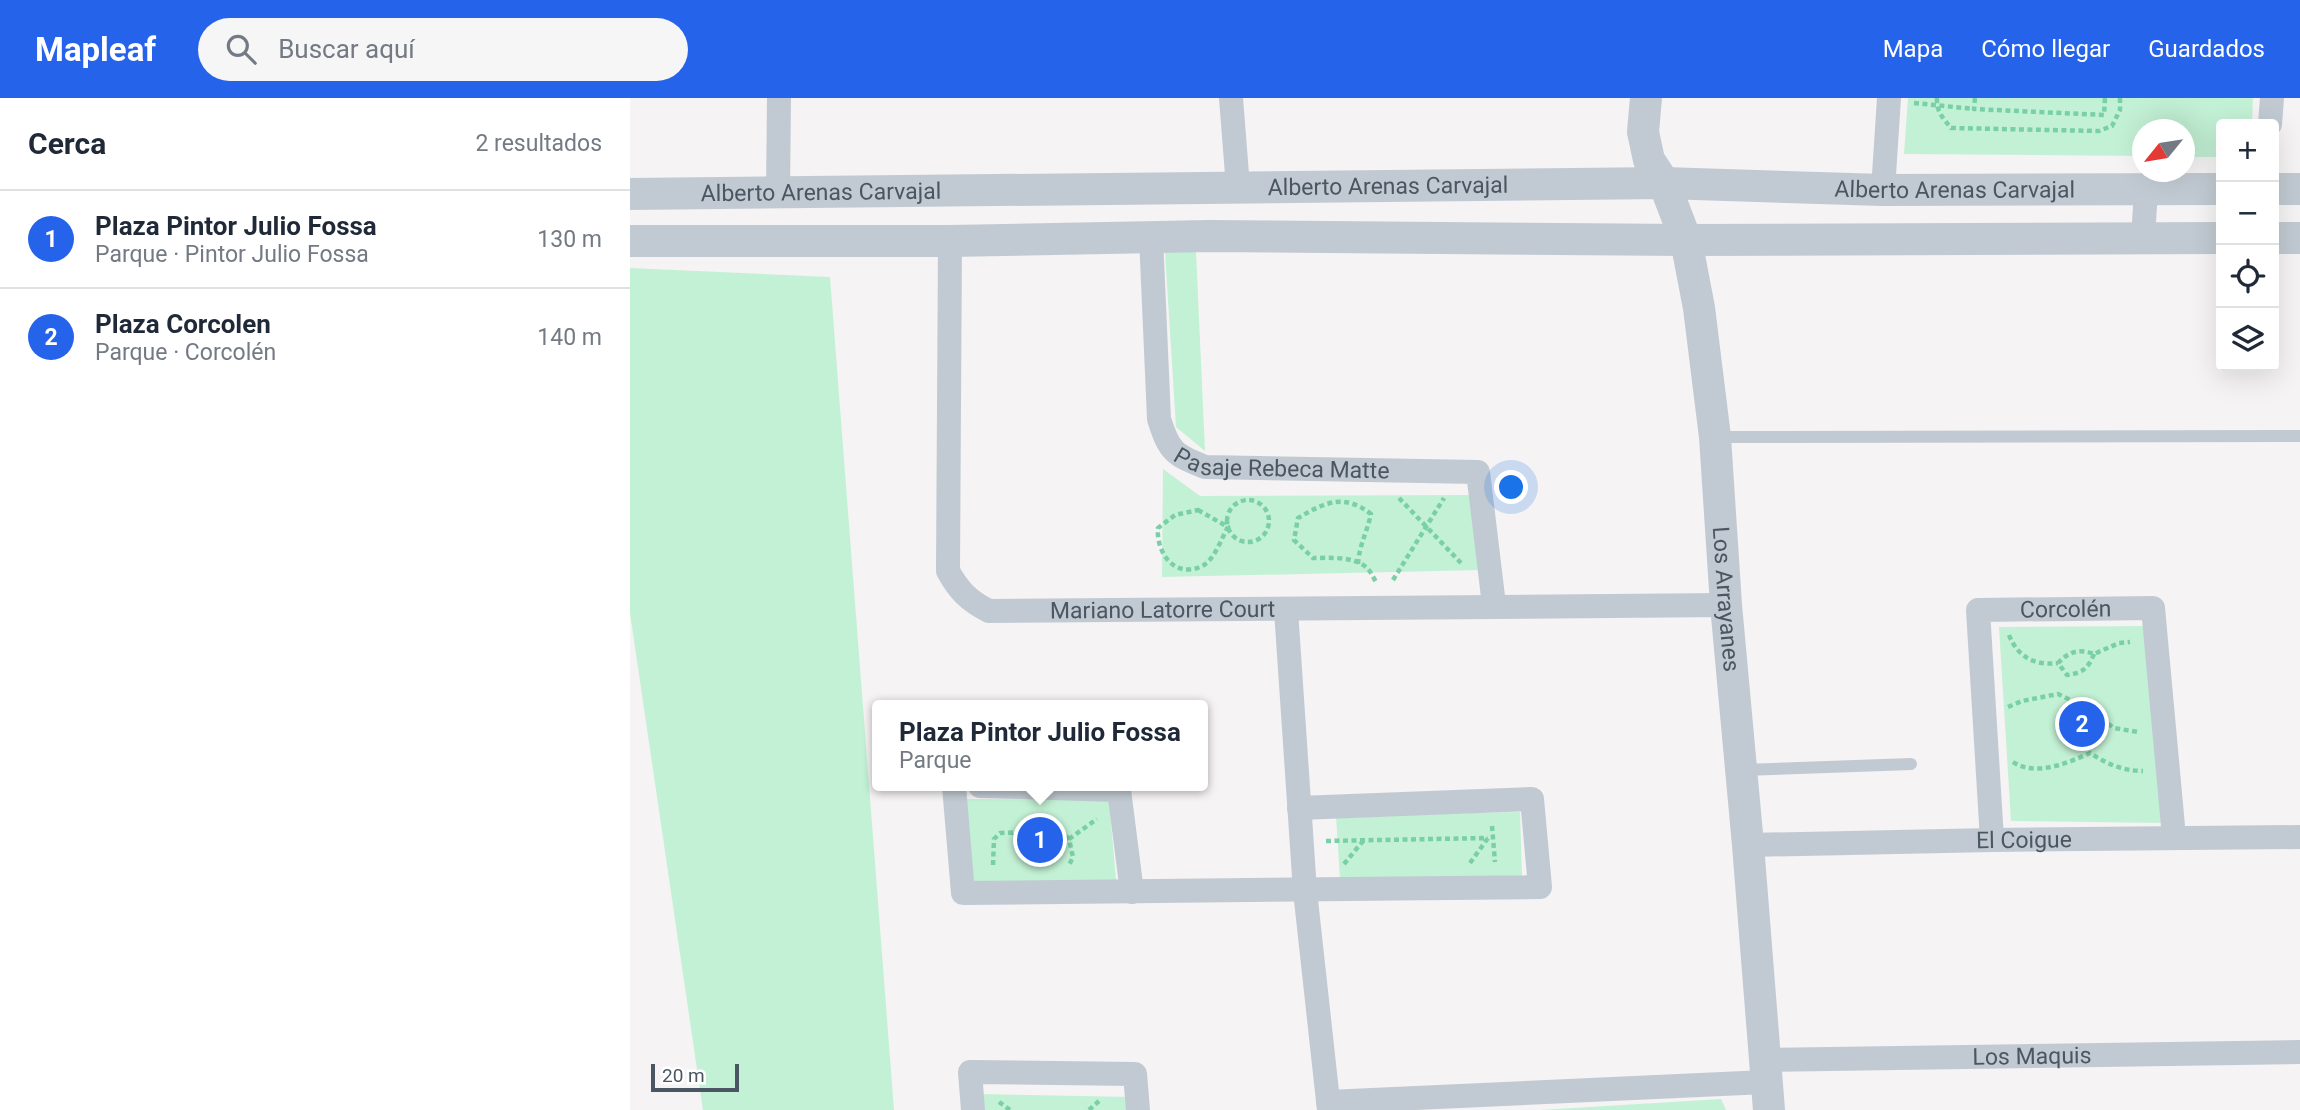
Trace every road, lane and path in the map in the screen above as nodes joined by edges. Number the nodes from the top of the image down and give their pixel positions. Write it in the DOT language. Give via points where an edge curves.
graph roads {
  1 [pos="779,98"];
  2 [pos="1231,98"];
  3 [pos="1646,98"];
  4 [pos="1937,98"];
  5 [pos="1975,98"];
  6 [pos="2105,98"];
  7 [pos="2120,98"];
  8 [pos="2272,98"];
  9 [pos="1889,100"];
  10 [pos="1936,105"];
  11 [pos="1975,108"];
  12 [pos="2270,119"];
  13 [pos="1664,183"];
  14 [pos="1238,187"];
  15 [pos="2216,189"];
  16 [pos="2279,189"];
  17 [pos="2300,189"];
  18 [pos="1883,190"];
  19 [pos="2146,190"];
  20 [pos="778,192"];
  21 [pos="630,194"];
  22 [pos="1151,237"];
  23 [pos="2143,238"];
  24 [pos="2216,238"];
  25 [pos="2279,238"];
  26 [pos="2300,238"];
  27 [pos="1686,240"];
  28 [pos="630,241"];
  29 [pos="950,241"];
  30 [pos="2300,436"];
  31 [pos="1715,437"];
  32 [pos="1372,470"];
  33 [pos="1461,471"];
  34 [pos="1228,527"];
  35 [pos="1358,564"];
  36 [pos="1380,601"];
  37 [pos="1493,601"];
  38 [pos="1726,605"];
  39 [pos="1286,610"];
  40 [pos="2006,610"];
  41 [pos="2157,650"];
  42 [pos="2094,654"];
  43 [pos="2058,663"];
  44 [pos="2163,721"];
  45 [pos="1986,737"];
  46 [pos="1911,764"];
  47 [pos="2168,769"];
  48 [pos="1741,770"];
  49 [pos="954,791"];
  50 [pos="1119,791"];
  51 [pos="1489,802"];
  52 [pos="1299,808"];
  53 [pos="1014,833"];
  54 [pos="2174,837"];
  55 [pos="2300,837"];
  56 [pos="1488,838"];
  57 [pos="1992,840"];
  58 [pos="1301,841"];
  59 [pos="1748,845"];
  60 [pos="1035,867"];
  61 [pos="1058,869"];
  62 [pos="962,883"];
  63 [pos="1498,888"];
  64 [pos="1305,891"];
  65 [pos="1132,892"];
  66 [pos="2300,1052"];
  67 [pos="1766,1084"];
  68 [pos="1328,1106"];
  69 [pos="973,1110"];
  70 [pos="1138,1110"];
  1 -- 20 [label="street"];
  2 -- 14 [label="street"];
  3 -- 13 [label="street, Los Arrayanes" via="1643,132 1649,160"];
  4 -- 10 [label="path"];
  5 -- 11 [label="path"];
  6 -- 11 [label="path" via="2104,115"];
  7 -- 10 [label="path" via="2112,126 2099,131 1951,128"];
  8 -- 12 [label="street"];
  9 -- 10 [label="path"];
  9 -- 18 [label="street"];
  10 -- 11 [label="path"];
  13 -- 14 [label="street, Alberto Arenas Carvajal"];
  13 -- 18 [label="street, Alberto Arenas Carvajal"];
  13 -- 27 [label="street, Los Arrayanes"];
  14 -- 20 [label="street, Alberto Arenas Carvajal"];
  15 -- 19 [label="street, Alberto Arenas Carvajal"];
  16 -- 17 [label="street"];
  18 -- 19 [label="street, Alberto Arenas Carvajal"];
  19 -- 23 [label="street"];
  20 -- 21 [label="street, Alberto Arenas Carvajal"];
  22 -- 27 [label="street, Alberto Arenas Carvajal"];
  22 -- 29 [label="street, Alberto Arenas Carvajal"];
  22 -- 32 [label="street, Pasaje Rebeca Matte" via="1160,419 1166,442 1184,459 1205,467"];
  23 -- 24 [label="street, Alberto Arenas Carvajal"];
  23 -- 27 [label="street, Alberto Arenas Carvajal"];
  25 -- 26 [label="street"];
  27 -- 31 [label="street, Los Arrayanes"];
  28 -- 29 [label="street, Alberto Arenas Carvajal"];
  29 -- 39 [label="street, Mariano Latorre Court" via="948,571 957,588 989,611"];
  30 -- 31 [label="lane"];
  31 -- 38 [label="street, Los Arrayanes"];
  32 -- 33 [label="street, Pasaje Rebeca Matte"];
  32 -- 37 [label="path"];
  33 -- 36 [label="path"];
  33 -- 37 [label="street" via="1478,472"];
  34 -- 34 [label="path" via="1242,541 1256,540 1266,532 1267,513 1258,502 1244,500 1228,513"];
  34 -- 34 [label="path" via="1212,557 1201,567 1180,569 1167,562 1157,540 1158,528 1175,515 1198,510"];
  35 -- 35 [label="path" via="1313,558 1294,540 1298,517 1325,502 1357,503 1371,514"];
  35 -- 36 [label="path" via="1365,566"];
  36 -- 37 [label="street, Mariano Latorre Court"];
  36 -- 39 [label="street, Mariano Latorre Court"];
  37 -- 38 [label="street, Mariano Latorre Court"];
  38 -- 48 [label="street, Los Arrayanes"];
  39 -- 52 [label="street"];
  40 -- 41 [label="street, Corcolén" via="2153,608"];
  40 -- 43 [label="path" via="2015,646 2041,665"];
  40 -- 45 [label="street, Corcolén" via="1978,610"];
  41 -- 42 [label="path" via="2142,642 2119,643"];
  41 -- 44 [label="street, Corcolén"];
  42 -- 43 [label="path" via="2069,652"];
  42 -- 43 [label="path" via="2080,673 2067,675"];
  44 -- 45 [label="path" via="2143,733 2114,728 2058,694 2000,711"];
  44 -- 47 [label="street, Corcolén"];
  45 -- 47 [label="path" via="2022,768 2052,767 2090,753 2123,769"];
  45 -- 57 [label="street, Corcolén"];
  46 -- 48 [label="lane"];
  47 -- 54 [label="street, Corcolén"];
  48 -- 59 [label="street, Los Arrayanes"];
  49 -- 62 [label="street"];
  50 -- 65 [label="street"];
  51 -- 52 [label="street"];
  51 -- 63 [label="path"];
  51 -- 63 [label="street" via="1532,799 1540,887"];
  52 -- 58 [label="street"];
  53 -- 60 [label="path" via="1049,869"];
  53 -- 61 [label="path" via="1060,831 1069,839 1073,858"];
  53 -- 62 [label="path" via="1000,833 994,839 994,865"];
  54 -- 55 [label="street, El Coigue"];
  54 -- 57 [label="street, El Coigue"];
  56 -- 58 [label="path"];
  57 -- 59 [label="street, El Coigue"];
  58 -- 64 [label="street"];
  59 -- 67 [label="street, Los Arrayanes"];
  62 -- 65 [label="street" via="963,892"];
  63 -- 64 [label="street"];
  64 -- 65 [label="street"];
  64 -- 68 [label="street"];
  66 -- 67 [label="street, Los Maquis"];
  67 -- 68 [label="street, Los Maquis"];
  69 -- 70 [label="street" via="970,1073 1135,1074"];
}
